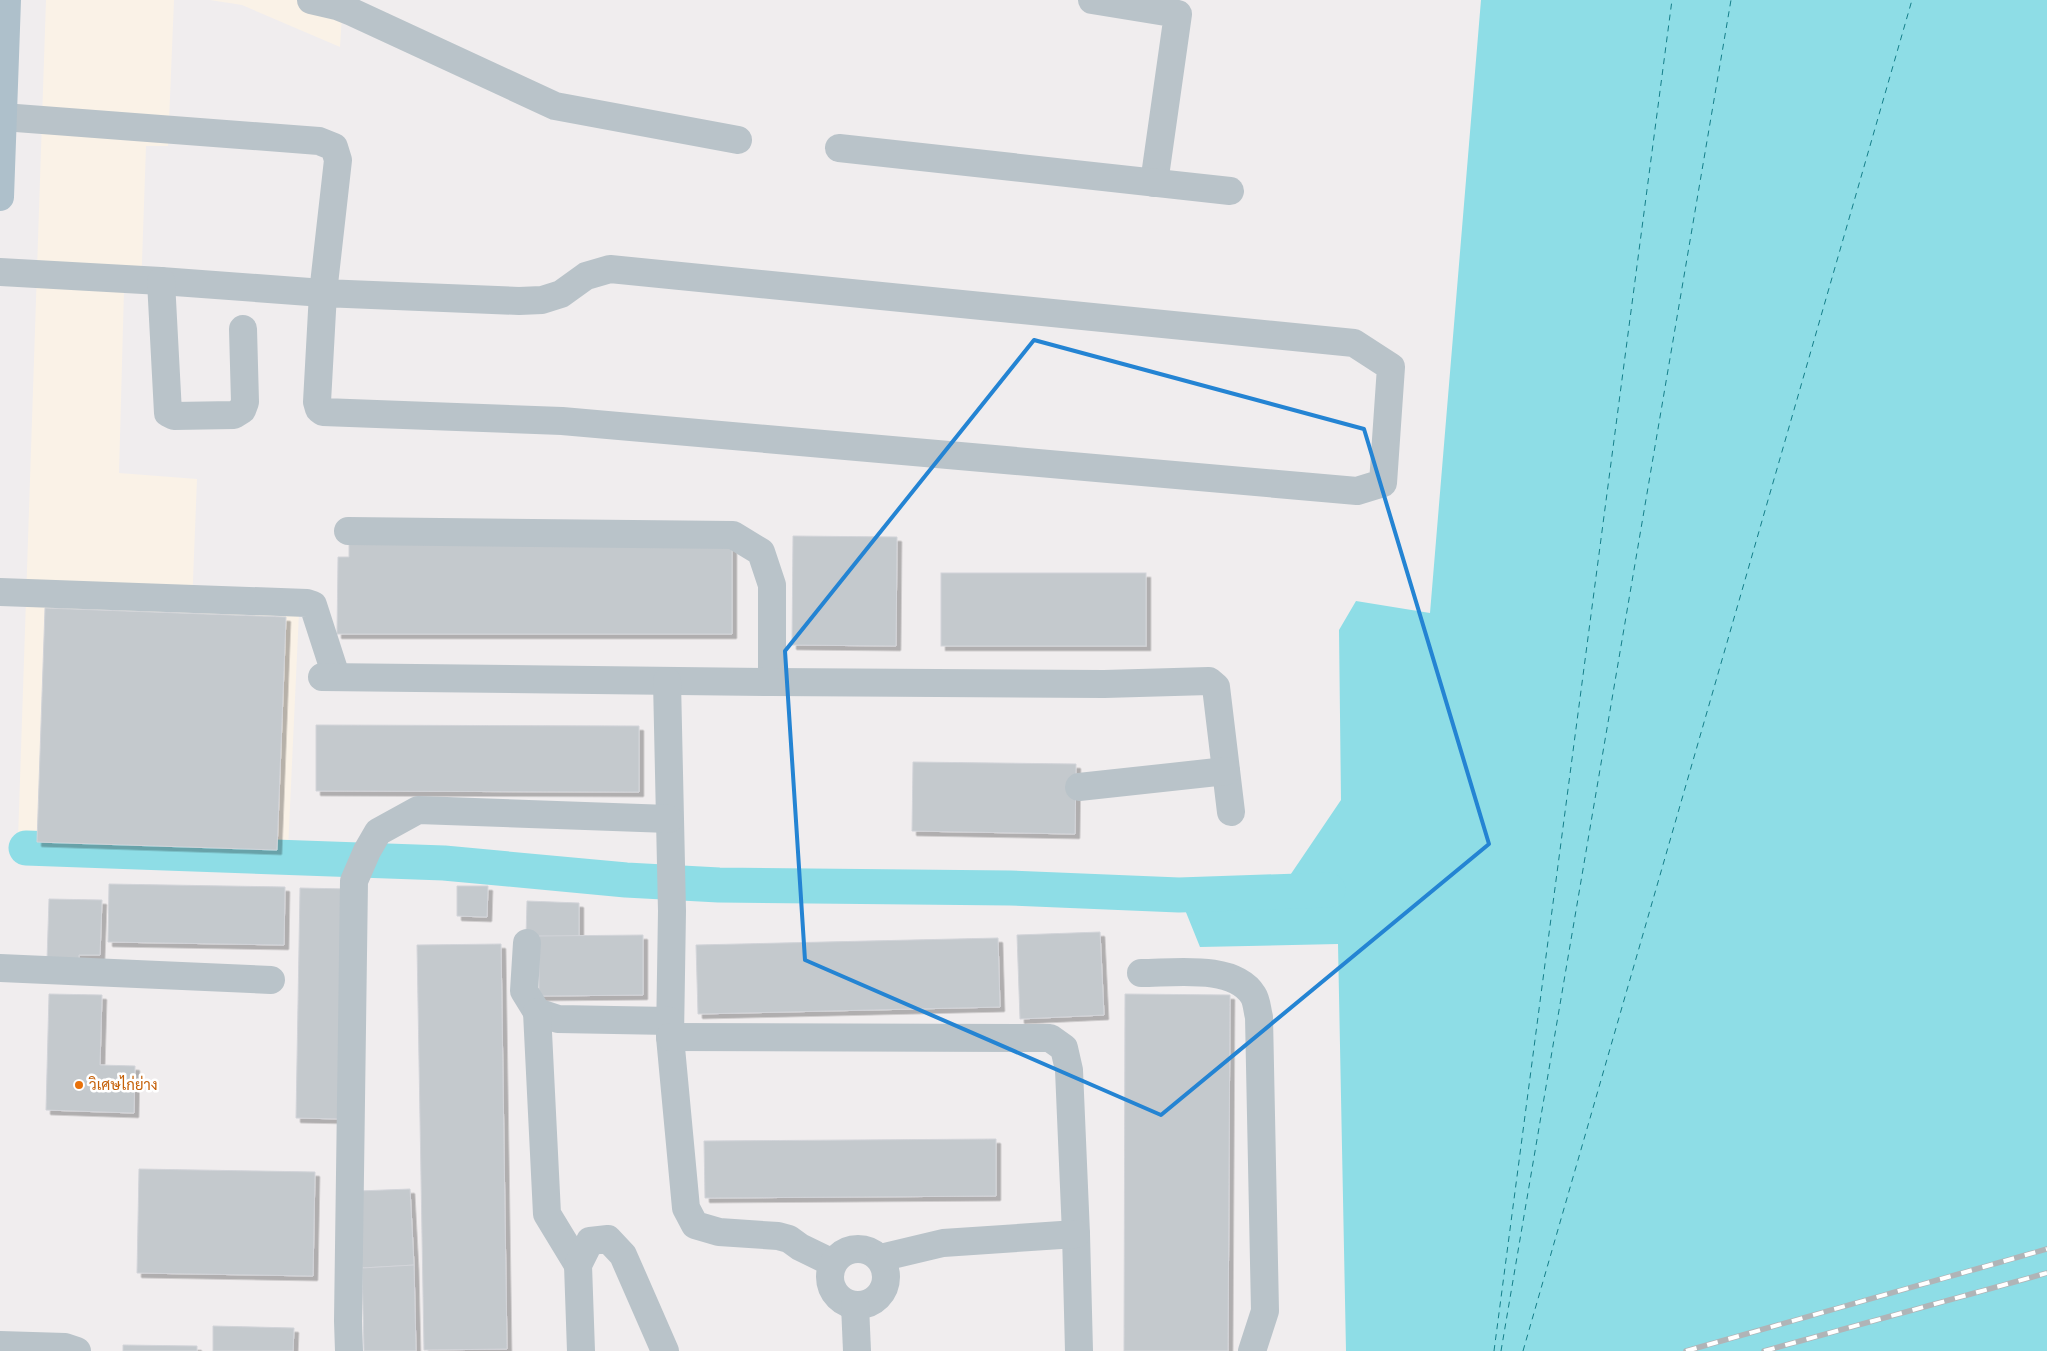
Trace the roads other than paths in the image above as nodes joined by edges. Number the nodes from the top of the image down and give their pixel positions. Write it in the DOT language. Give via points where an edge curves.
graph roads {
  1 [pos="7,0"];
  2 [pos="311,0"];
  3 [pos="1092,0"];
  4 [pos="352,6"];
  5 [pos="3,118"];
  6 [pos="738,140"];
  7 [pos="839,148"];
  8 [pos="1154,183"];
  9 [pos="1230,191"];
  10 [pos="0,197"];
  11 [pos="0,272"];
  12 [pos="161,281"];
  13 [pos="323,293"];
  14 [pos="243,329"];
  15 [pos="348,531"];
  16 [pos="0,592"];
  17 [pos="667,681"];
  18 [pos="772,682"];
  19 [pos="1226,771"];
  20 [pos="1079,787"];
  21 [pos="1231,812"];
  22 [pos="669,820"];
  23 [pos="527,943"];
  24 [pos="0,968"];
  25 [pos="1141,973"];
  26 [pos="271,980"];
  27 [pos="537,1012"];
  28 [pos="670,1029"];
  29 [pos="1076,1234"];
  30 [pos="880,1258"];
  31 [pos="833,1263"];
  32 [pos="578,1265"];
  33 [pos="855,1305"];
  34 [pos="0,1345"];
  35 [pos="77,1351"];
  36 [pos="349,1351"];
  37 [pos="581,1351"];
  38 [pos="665,1351"];
  39 [pos="856,1351"];
  40 [pos="1079,1351"];
  41 [pos="1252,1351"];
  1 -- 5 [label="main road"];
  2 -- 4 [label="street"];
  3 -- 8 [label="street" via="1178,14"];
  4 -- 6 [label="street" via="555,106"];
  5 -- 10 [label="main road"];
  5 -- 13 [label="street" via="319,142 334,147 338,160"];
  7 -- 8 [label="street"];
  8 -- 9 [label="street"];
  11 -- 12 [label="street"];
  12 -- 13 [label="street"];
  12 -- 14 [label="street" via="168,413 174,416 234,415 242,410 245,402"];
  13 -- 13 [label="street" via="542,300 561,294 586,276 610,268 1354,343 1391,367 1383,483 1357,491 562,421 322,412 318,402"];
  15 -- 18 [label="street" via="733,535 761,552 772,585"];
  16 -- 17 [label="street" via="307,603 313,606 329,676"];
  17 -- 18 [label="street"];
  17 -- 22 [label="street"];
  18 -- 19 [label="street" via="1104,684 1209,681 1216,687"];
  19 -- 20 [label="street"];
  19 -- 21 [label="street"];
  22 -- 28 [label="street" via="672,911"];
  22 -- 36 [label="street" via="418,810 378,832 354,881"];
  23 -- 27 [label="street" via="524,991"];
  24 -- 26 [label="street"];
  25 -- 41 [label="street" via="1220,973 1242,982 1254,996 1259,1017 1265,1311"];
  27 -- 28 [label="street" via="558,1019"];
  27 -- 32 [label="street" via="547,1214"];
  28 -- 29 [label="street" via="1050,1038 1064,1048 1069,1070"];
  28 -- 31 [label="street" via="686,1208 695,1226 719,1232 778,1236"];
  29 -- 30 [label="street" via="943,1243"];
  29 -- 40 [label="street"];
  30 -- 31 [label="street" via="865,1249 853,1248"];
  30 -- 33 [label="street" via="887,1276 882,1292 873,1301"];
  31 -- 33 [label="street" via="829,1274 832,1288 838,1297"];
  32 -- 37 [label="street"];
  32 -- 38 [label="street" via="590,1241 608,1239 623,1255"];
  33 -- 39 [label="street"];
  34 -- 35 [label="street" via="65,1347"];
}
